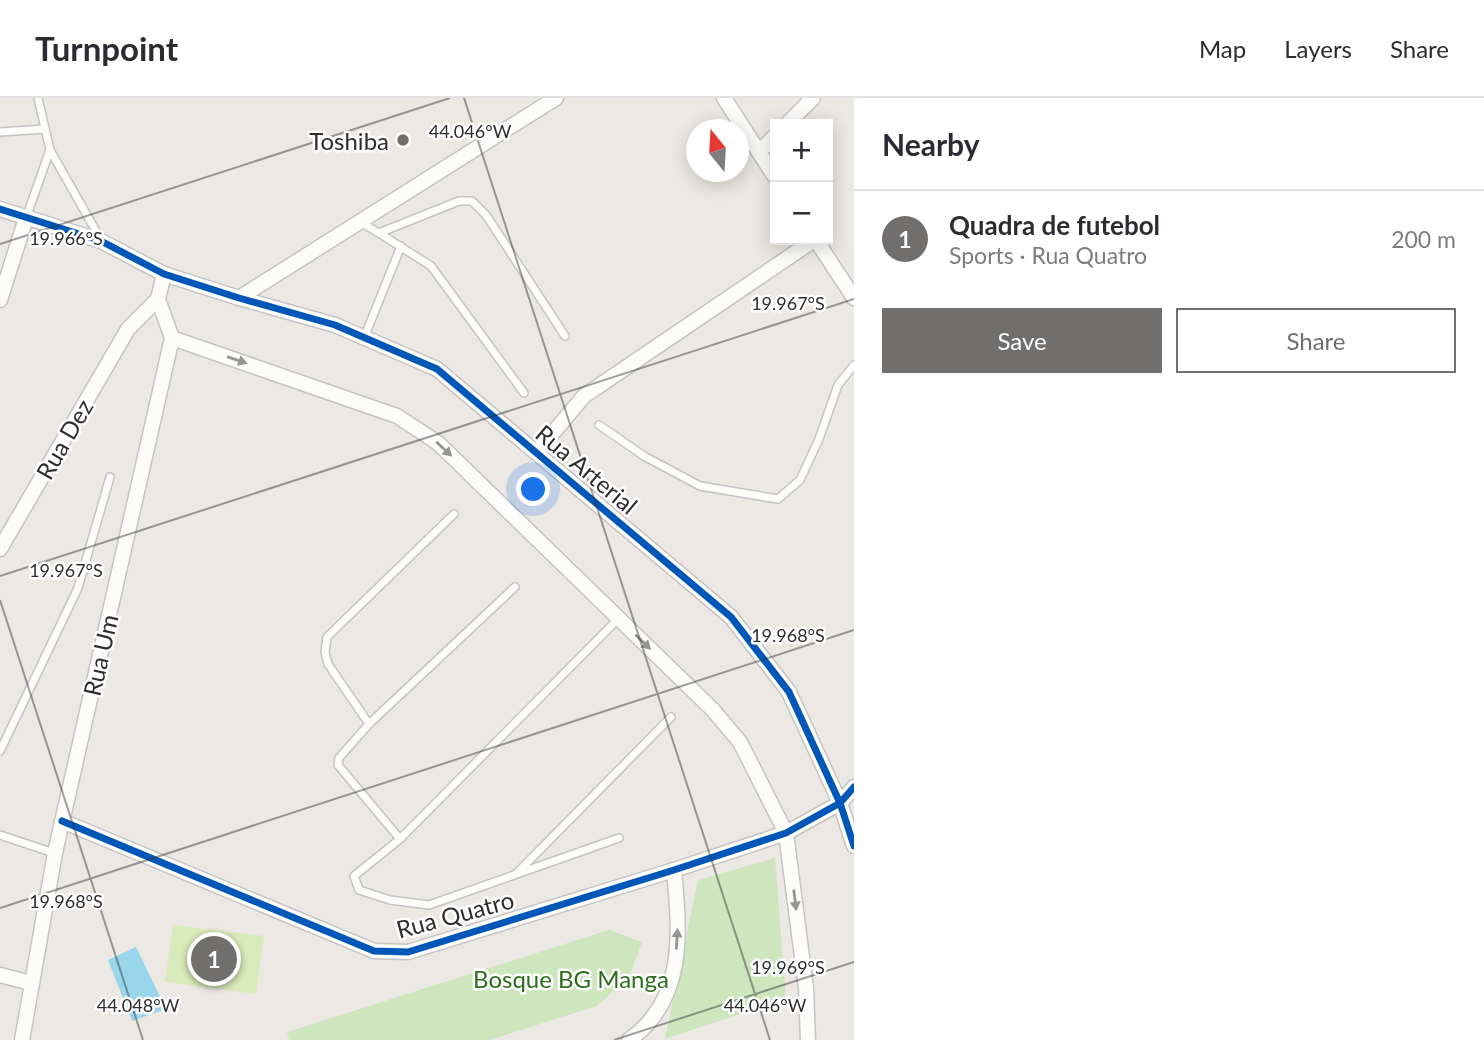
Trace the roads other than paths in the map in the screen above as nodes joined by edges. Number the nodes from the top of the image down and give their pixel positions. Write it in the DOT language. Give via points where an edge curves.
graph roads {
  1 [pos="38,98"];
  2 [pos="556,98"];
  3 [pos="724,98"];
  4 [pos="813,98"];
  5 [pos="792,119"];
  6 [pos="45,130"];
  7 [pos="0,132"];
  8 [pos="770,141"];
  9 [pos="50,150"];
  10 [pos="759,152"];
  11 [pos="770,169"];
  12 [pos="0,209"];
  13 [pos="26,219"];
  14 [pos="360,222"];
  15 [pos="379,233"];
  16 [pos="102,241"];
  17 [pos="808,245"];
  18 [pos="818,245"];
  19 [pos="401,246"];
  20 [pos="164,274"];
  21 [pos="239,298"];
  22 [pos="854,298"];
  23 [pos="158,299"];
  24 [pos="0,300"];
  25 [pos="565,336"];
  26 [pos="172,338"];
  27 [pos="364,338"];
  28 [pos="854,365"];
  29 [pos="524,393"];
  30 [pos="599,425"];
  31 [pos="537,452"];
  32 [pos="110,477"];
  33 [pos="454,514"];
  34 [pos="0,549"];
  35 [pos="515,587"];
  36 [pos="619,618"];
  37 [pos="671,717"];
  38 [pos="369,724"];
  39 [pos="0,751"];
  40 [pos="854,787"];
  41 [pos="840,803"];
  42 [pos="62,821"];
  43 [pos="786,833"];
  44 [pos="0,835"];
  45 [pos="619,838"];
  46 [pos="400,839"];
  47 [pos="854,846"];
  48 [pos="55,853"];
  49 [pos="674,870"];
  50 [pos="514,876"];
  51 [pos="0,975"];
  52 [pos="31,983"];
  53 [pos="22,1040"];
  54 [pos="629,1040"];
  55 [pos="808,1040"];
  1 -- 6 [label="lane"];
  2 -- 14 [label="street"];
  3 -- 10 [label="street"];
  4 -- 5 [label="street"];
  6 -- 7 [label="lane"];
  6 -- 9 [label="lane"];
  8 -- 10 [label="street"];
  9 -- 13 [label="lane"];
  9 -- 16 [label="lane"];
  10 -- 11 [label="street"];
  12 -- 13 [label="street, Rua Arterial"];
  13 -- 16 [label="street, Rua Arterial"];
  13 -- 24 [label="street"];
  14 -- 15 [label="lane"];
  14 -- 21 [label="street"];
  15 -- 19 [label="lane"];
  15 -- 25 [label="lane" via="459,201 472,201 486,215"];
  16 -- 20 [label="street, Rua Arterial"];
  17 -- 31 [label="street" via="583,396"];
  18 -- 22 [label="street"];
  19 -- 27 [label="lane"];
  19 -- 29 [label="lane" via="431,266"];
  20 -- 21 [label="street, Rua Arterial"];
  20 -- 23 [label="street"];
  21 -- 27 [label="street, Rua Arterial" via="335,325"];
  23 -- 26 [label="street"];
  23 -- 34 [label="street, Rua Dez" via="128,328"];
  26 -- 36 [label="street, one-way" via="397,416 438,443"];
  26 -- 42 [label="street, Rua Um"];
  27 -- 31 [label="street, Rua Arterial" via="437,369"];
  28 -- 30 [label="lane" via="838,386 800,480 778,499 700,486"];
  31 -- 41 [label="street, Rua Arterial" via="731,617 789,692"];
  32 -- 39 [label="lane" via="78,588"];
  33 -- 38 [label="lane" via="327,637 328,664"];
  35 -- 38 [label="lane"];
  36 -- 43 [label="street, one-way" via="740,742"];
  36 -- 46 [label="lane"];
  37 -- 50 [label="lane"];
  38 -- 46 [label="lane" via="338,765"];
  40 -- 41 [label="street, Rua Quatro"];
  41 -- 43 [label="street, Rua Quatro"];
  41 -- 47 [label="street, Rua Arterial"];
  42 -- 48 [label="street, Rua Um"];
  42 -- 49 [label="street, Rua Quatro" via="374,951 408,951"];
  43 -- 49 [label="street, Rua Quatro"];
  43 -- 55 [label="street, one-way" via="806,988"];
  44 -- 48 [label="lane"];
  45 -- 50 [label="lane"];
  46 -- 50 [label="lane" via="354,876 359,890 429,905"];
  48 -- 52 [label="street, Rua Um"];
  54 -- 49 [label="street, one-way" via="662,1007 675,967 679,922"];
  51 -- 52 [label="street"];
  52 -- 53 [label="street, Rua Um"];
}
